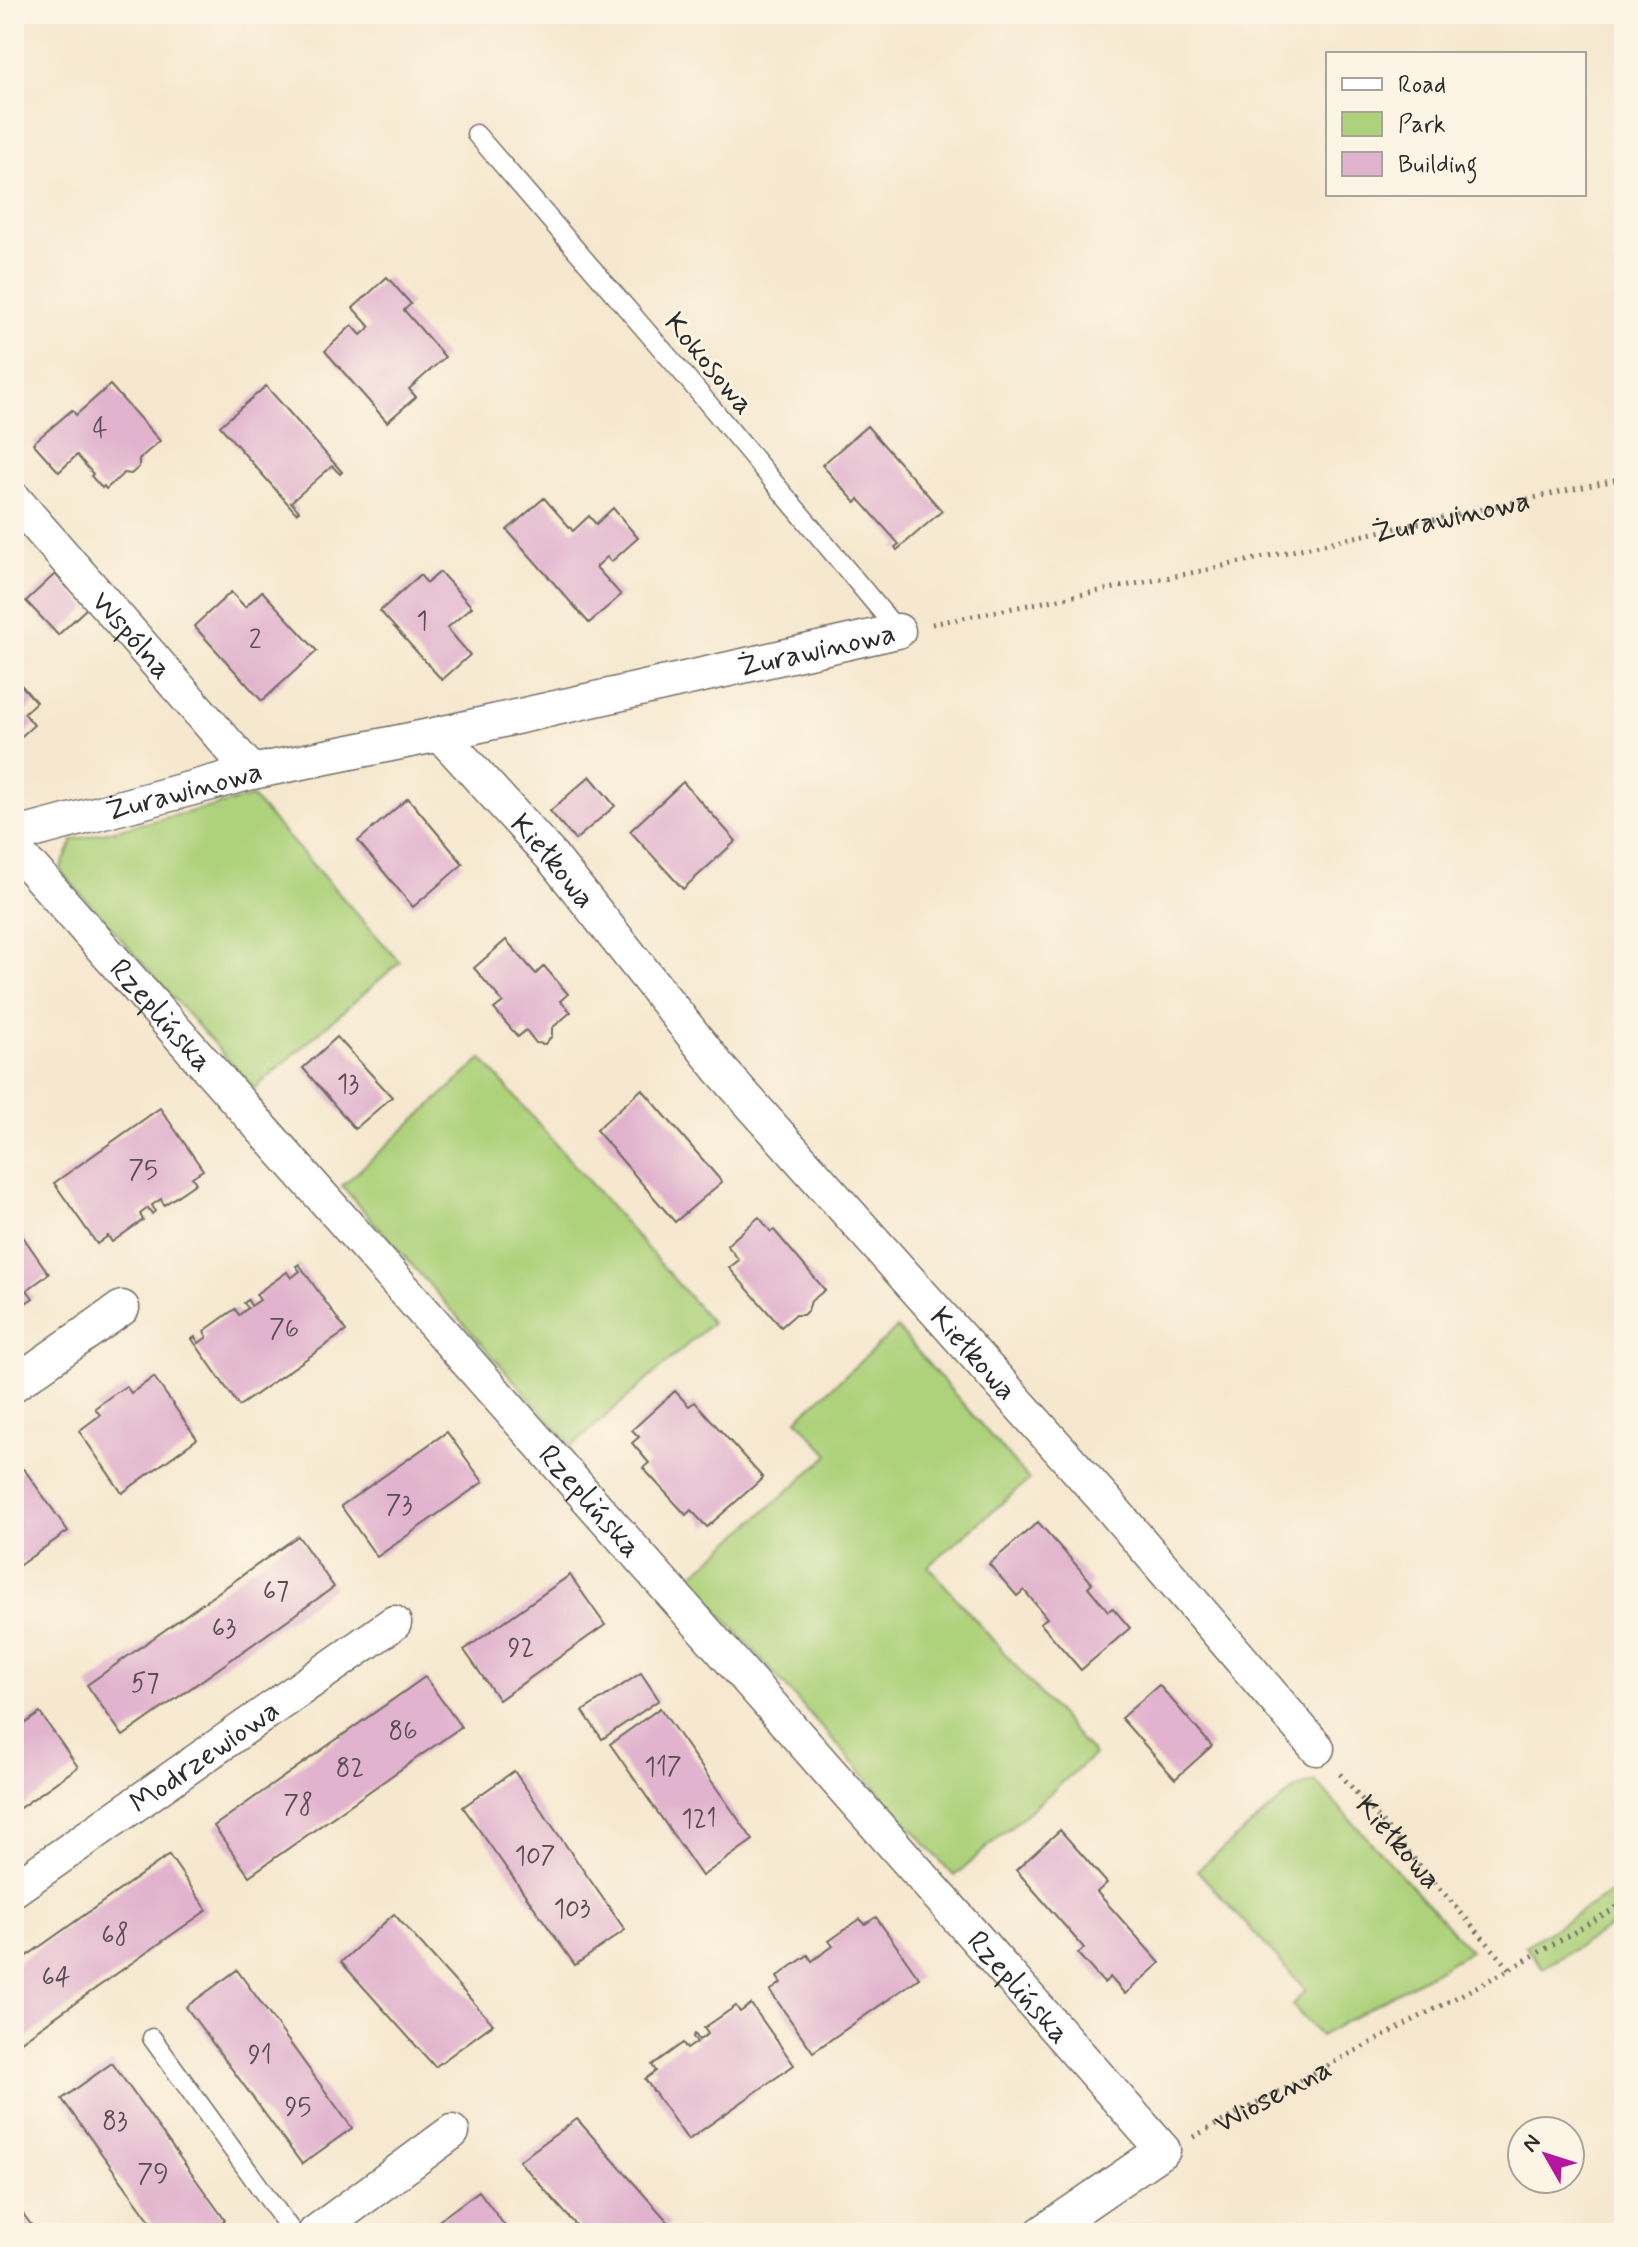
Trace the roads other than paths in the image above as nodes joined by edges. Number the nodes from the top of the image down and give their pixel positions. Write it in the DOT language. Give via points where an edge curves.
graph roads {
  1 [pos="476,134"];
  2 [pos="14,499"];
  3 [pos="898,631"];
  4 [pos="440,734"];
  5 [pos="252,772"];
  6 [pos="14,836"];
  7 [pos="14,852"];
  8 [pos="122,1308"];
  9 [pos="14,1384"];
  10 [pos="394,1623"];
  11 [pos="1317,1748"];
  12 [pos="14,1889"];
  13 [pos="152,2038"];
  14 [pos="452,2132"];
  15 [pos="293,2233"];
  16 [pos="315,2233"];
  17 [pos="1042,2233"];
  1 -- 3 [label="lane, Kokosowa"];
  2 -- 5 [label="street, Wspólna"];
  3 -- 4 [label="street, Żurawinowa"];
  4 -- 5 [label="street, Żurawinowa"];
  4 -- 11 [label="street, Kiełkowa" via="552,857 720,1069 1093,1486"];
  5 -- 6 [label="street, Żurawinowa"];
  7 -- 17 [label="street, Rzeplińska" via="1163,2150"];
  8 -- 9 [label="street"];
  10 -- 12 [label="street, Modrzewiowa"];
  13 -- 15 [label="lane"];
  14 -- 16 [label="street"];
}
